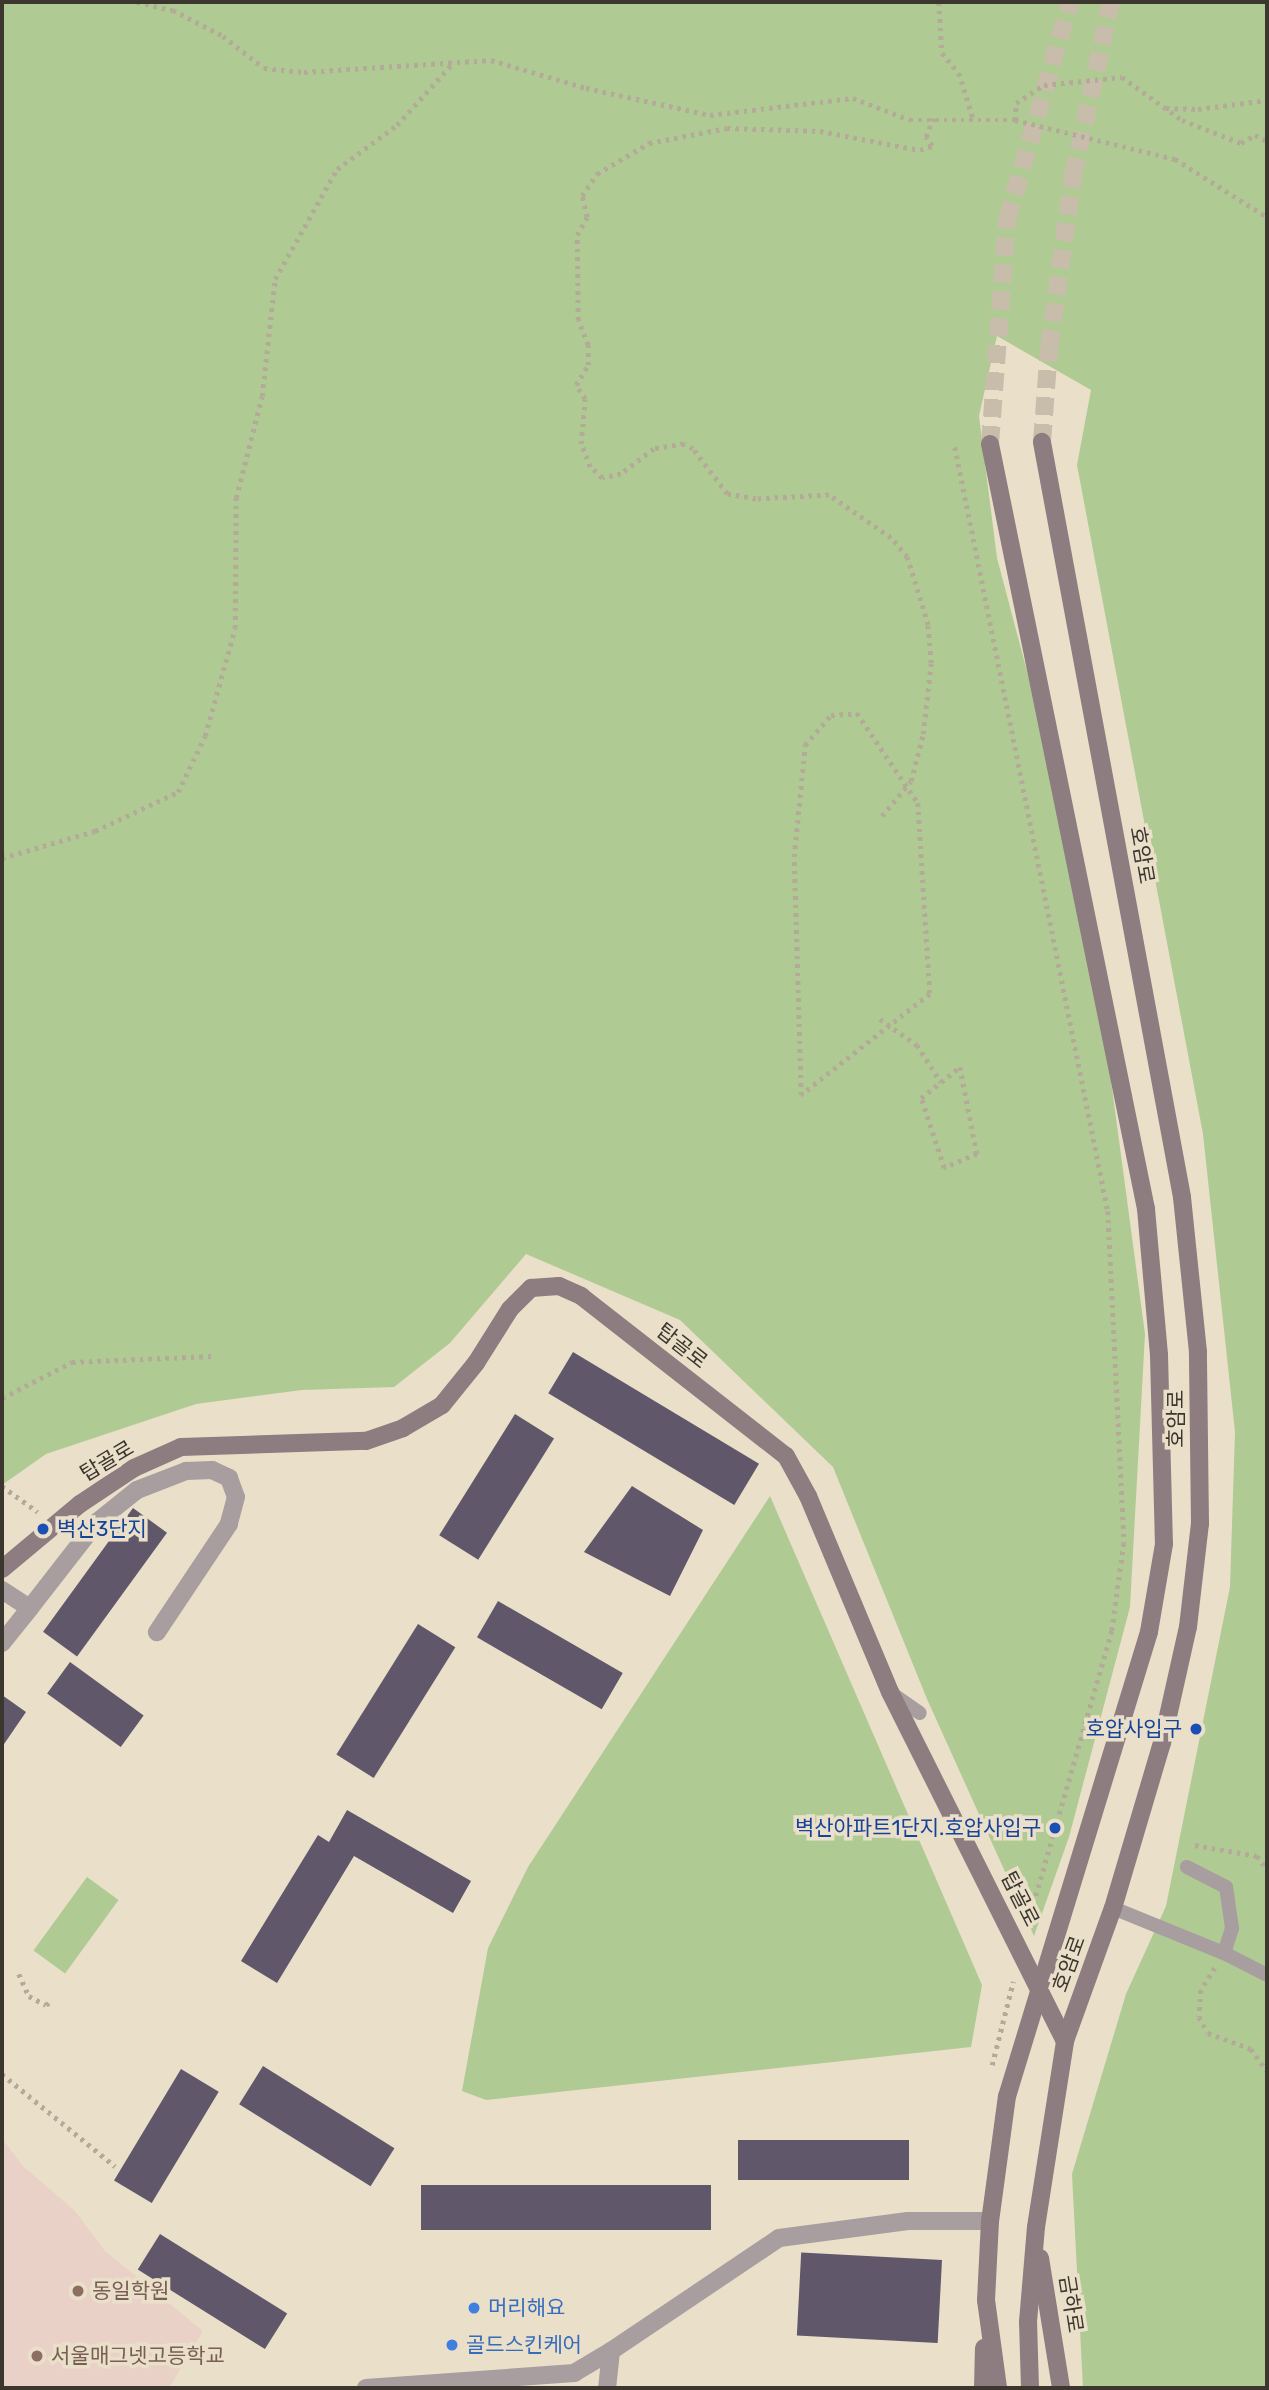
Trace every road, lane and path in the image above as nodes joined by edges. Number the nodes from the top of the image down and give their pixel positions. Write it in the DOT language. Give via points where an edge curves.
graph roads {
  1 [pos="137,2"];
  2 [pos="939,2"];
  3 [pos="451,65"];
  4 [pos="1267,100"];
  5 [pos="1165,108"];
  6 [pos="933,118"];
  7 [pos="973,118"];
  8 [pos="1015,120"];
  9 [pos="1267,141"];
  10 [pos="1267,217"];
  11 [pos="1042,442"];
  12 [pos="990,444"];
  13 [pos="955,447"];
  14 [pos="908,787"];
  15 [pos="882,816"];
  16 [pos="2,858"];
  17 [pos="880,1019"];
  18 [pos="941,1082"];
  19 [pos="214,1356"];
  20 [pos="2,1398"];
  21 [pos="2,1486"];
  22 [pos="43,1515"];
  23 [pos="2,1569"];
  24 [pos="2,1590"];
  25 [pos="30,1608"];
  26 [pos="157,1632"];
  27 [pos="2,1643"];
  28 [pos="890,1692"];
  29 [pos="920,1713"];
  30 [pos="1195,1845"];
  31 [pos="1188,1867"];
  32 [pos="1267,1869"];
  33 [pos="1113,1908"];
  34 [pos="1020,1951"];
  35 [pos="1224,1953"];
  36 [pos="19,1974"];
  37 [pos="1267,1975"];
  38 [pos="1038,1993"];
  39 [pos="52,2000"];
  40 [pos="1065,2041"];
  41 [pos="1267,2071"];
  42 [pos="2,2074"];
  43 [pos="115,2166"];
  44 [pos="990,2221"];
  45 [pos="1035,2227"];
  46 [pos="986,2300"];
  47 [pos="611,2351"];
  48 [pos="366,2388"];
  49 [pos="607,2388"];
  50 [pos="983,2388"];
  51 [pos="998,2388"];
  52 [pos="1030,2388"];
  53 [pos="1061,2388"];
  1 -- 3 [label="path" via="173,10 223,36 264,68 304,72 361,65"];
  2 -- 7 [label="path" via="942,54 959,73"];
  3 -- 6 [label="path" via="491,60 586,88 710,115 853,98 910,120"];
  3 -- 16 [label="path" via="397,125 337,169 275,279 262,396 236,498 235,628 205,736 178,792 95,831"];
  4 -- 5 [label="path" via="1198,109"];
  5 -- 8 [label="path" via="1122,77 1044,85 1016,103"];
  5 -- 9 [label="path" via="1182,120 1241,143 1255,135"];
  6 -- 7 [label="path"];
  6 -- 14 [label="path" via="926,137 932,146 920,150 820,131 727,128 649,143 597,174 582,196 587,217 577,235 578,320 588,345 588,365 576,385 585,399 582,444 590,467 602,478 621,474 654,449 684,444 693,449 727,494 756,499 829,495 891,538 906,556 932,648 923,734"];
  7 -- 8 [label="path"];
  8 -- 10 [label="path" via="1175,159"];
  11 -- 33 [label="main road, 호암로" via="1182,1197 1198,1352 1200,1524 1188,1627 1162,1743"];
  12 -- 38 [label="main road" via="1146,1209 1159,1355 1164,1544 1149,1632"];
  13 -- 34 [label="path" via="1108,1211 1124,1543 1112,1630"];
  14 -- 14 [label="path" via="857,713 831,715 805,745 794,857 802,1095 930,994 918,803"];
  14 -- 15 [label="path"];
  17 -- 18 [label="path" via="917,1045"];
  18 -- 18 [label="path" via="960,1067 977,1154 944,1168 921,1098"];
  19 -- 20 [label="path" via="72,1362"];
  21 -- 22 [label="path"];
  23 -- 28 [label="main road, 탑골로" via="80,1504 134,1468 181,1447 366,1441 403,1429 442,1405 510,1309 531,1288 559,1286 582,1296 786,1456 808,1496"];
  24 -- 25 [label="street"];
  25 -- 26 [label="street" via="97,1522 137,1490 186,1471 212,1469 229,1478 236,1497 229,1524"];
  25 -- 27 [label="street"];
  28 -- 29 [label="lane"];
  28 -- 34 [label="main road, 탑골로"];
  30 -- 32 [label="path" via="1257,1856"];
  31 -- 35 [label="lane" via="1226,1887 1232,1928"];
  33 -- 35 [label="lane"];
  33 -- 40 [label="main road, 호암로"];
  34 -- 38 [label="main road, 탑골로"];
  35 -- 37 [label="lane"];
  35 -- 41 [label="path" via="1201,1990 1199,2017 1208,2033 1251,2049"];
  36 -- 39 [label="path" via="29,1996 47,2006"];
  38 -- 40 [label="main road, 탑골로"];
  38 -- 44 [label="main road" via="1007,2096"];
  40 -- 45 [label="main road, 호암로"];
  42 -- 43 [label="path"];
  44 -- 46 [label="main road"];
  44 -- 47 [label="street" via="908,2221 779,2238"];
  45 -- 52 [label="main road, 호암로" via="1028,2322"];
  45 -- 53 [label="main road, 금하로"];
  46 -- 50 [label="main road"];
  46 -- 51 [label="main road"];
  47 -- 48 [label="street" via="574,2373"];
  47 -- 49 [label="street"];
}
